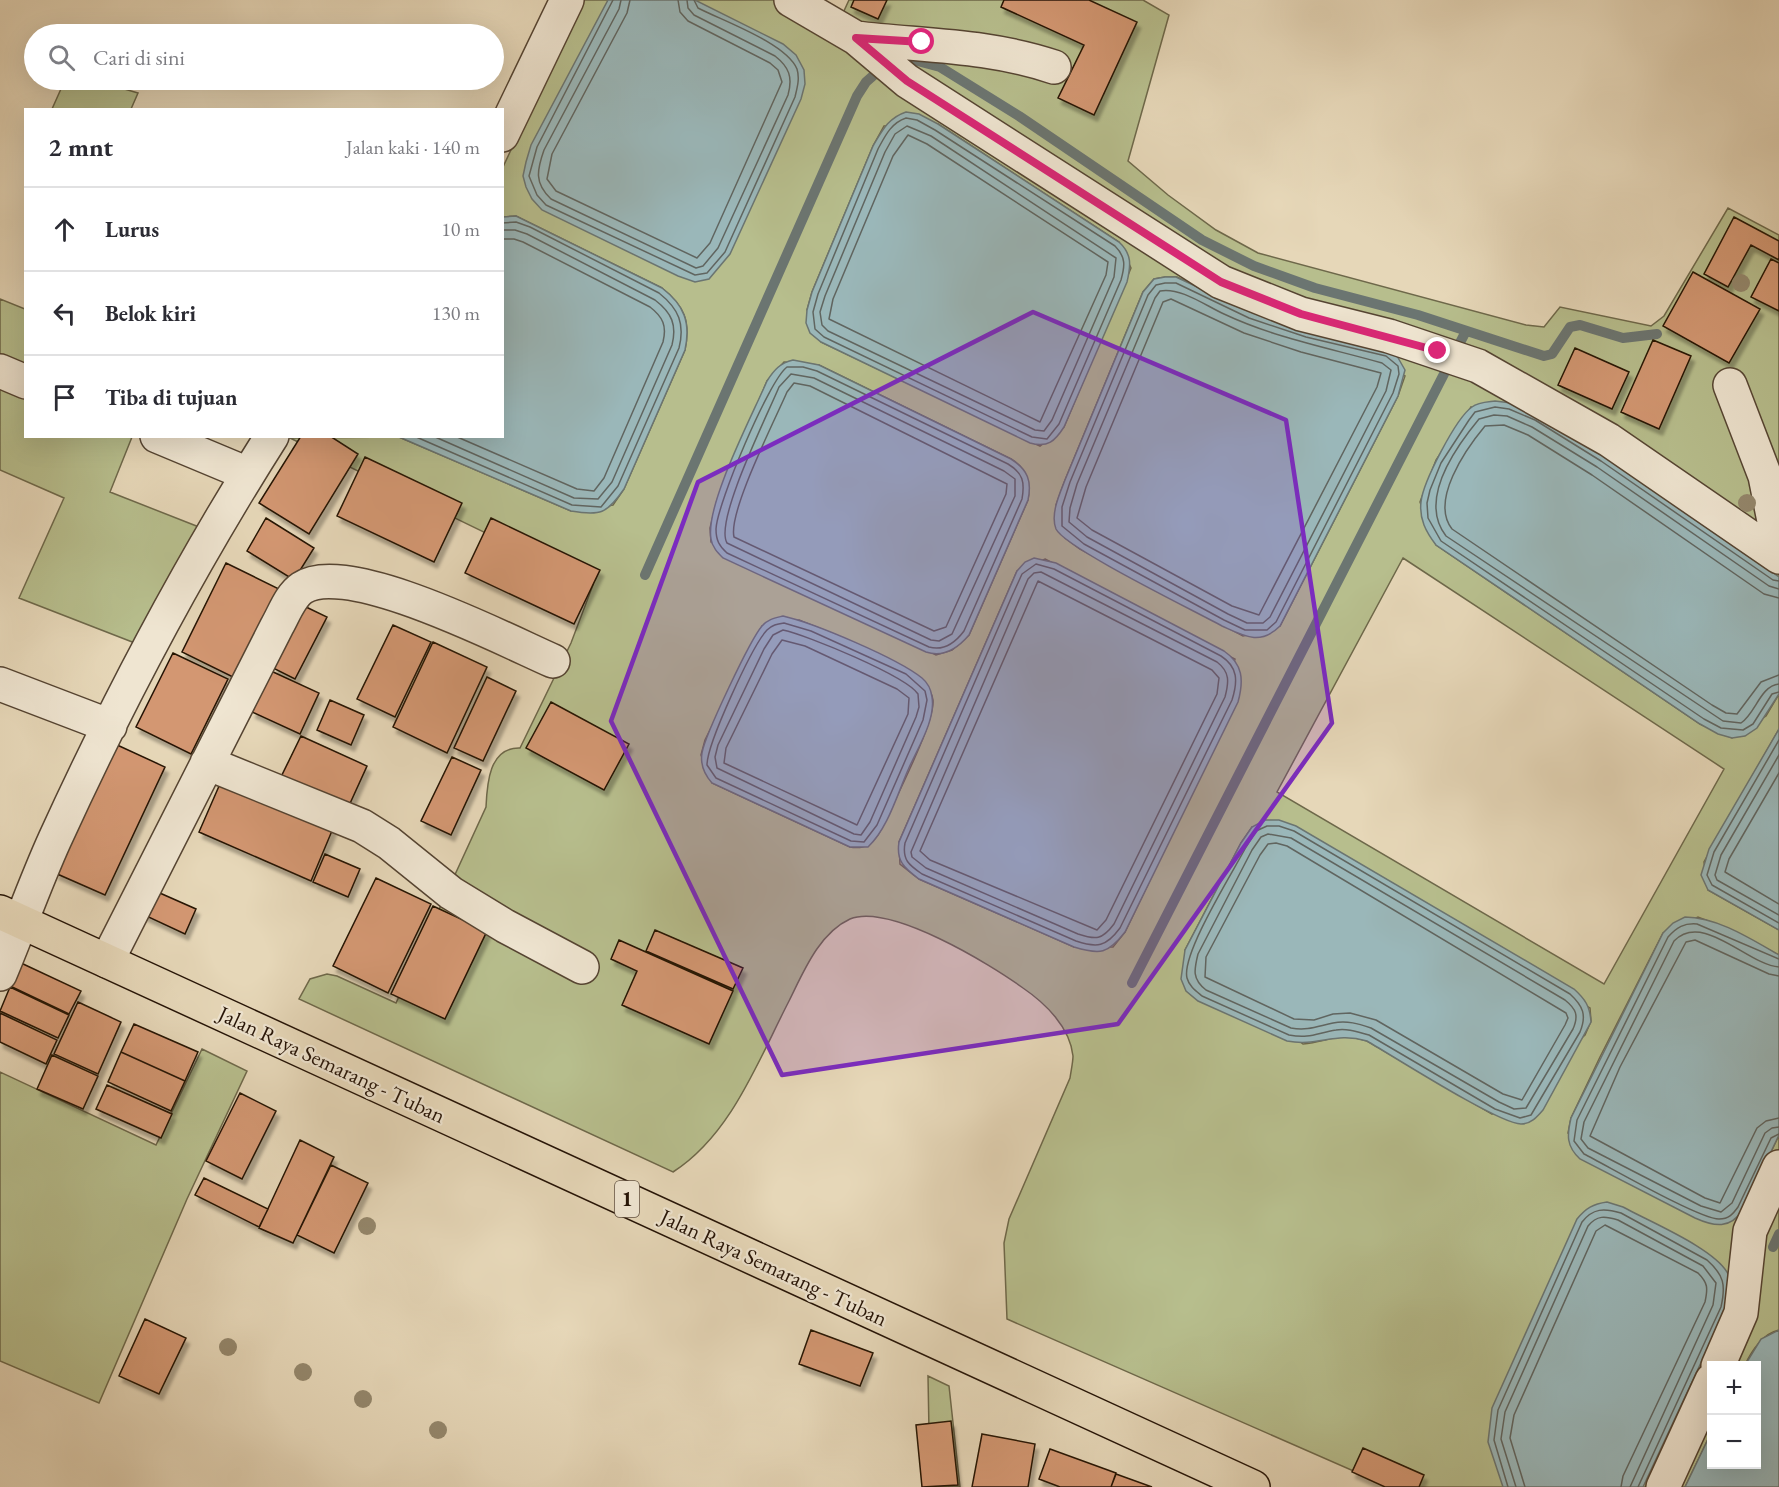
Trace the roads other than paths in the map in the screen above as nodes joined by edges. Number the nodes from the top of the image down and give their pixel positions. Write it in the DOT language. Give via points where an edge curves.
graph roads {
  1 [pos="567,0"];
  2 [pos="791,0"];
  3 [pos="876,55"];
  4 [pos="1054,67"];
  5 [pos="504,131"];
  6 [pos="0,371"];
  7 [pos="24,381"];
  8 [pos="1730,385"];
  9 [pos="163,438"];
  10 [pos="271,438"];
  11 [pos="248,474"];
  12 [pos="1779,546"];
  13 [pos="1779,557"];
  14 [pos="553,661"];
  15 [pos="0,684"];
  16 [pos="110,726"];
  17 [pos="207,763"];
  18 [pos="11,917"];
  19 [pos="106,961"];
  20 [pos="582,967"];
  21 [pos="0,974"];
  22 [pos="1779,1167"];
  23 [pos="1720,1361"];
  24 [pos="1707,1391"];
  25 [pos="1253,1487"];
  26 [pos="1663,1487"];
  1 -- 5 [label="street"];
  2 -- 3 [label="street"];
  3 -- 4 [label="street" via="972,47 1026,57"];
  3 -- 13 [label="street" via="1221,282 1301,314 1452,356 1609,440"];
  6 -- 7 [label="street"];
  8 -- 12 [label="street" via="1764,476"];
  9 -- 11 [label="street"];
  10 -- 11 [label="street"];
  11 -- 16 [label="street" via="190,571"];
  14 -- 17 [label="street" via="372,586 347,581 302,588 291,601"];
  15 -- 16 [label="street"];
  16 -- 18 [label="street" via="55,839"];
  17 -- 19 [label="street"];
  17 -- 20 [label="street" via="362,826 451,892"];
  18 -- 19 [label="highway, Jalan Raya Semarang - Tuban / 1"];
  18 -- 21 [label="street"];
  19 -- 25 [label="highway, Jalan Raya Semarang - Tuban / 1"];
  22 -- 23 [label="street" via="1750,1231 1741,1313"];
  24 -- 26 [label="street"];
}
